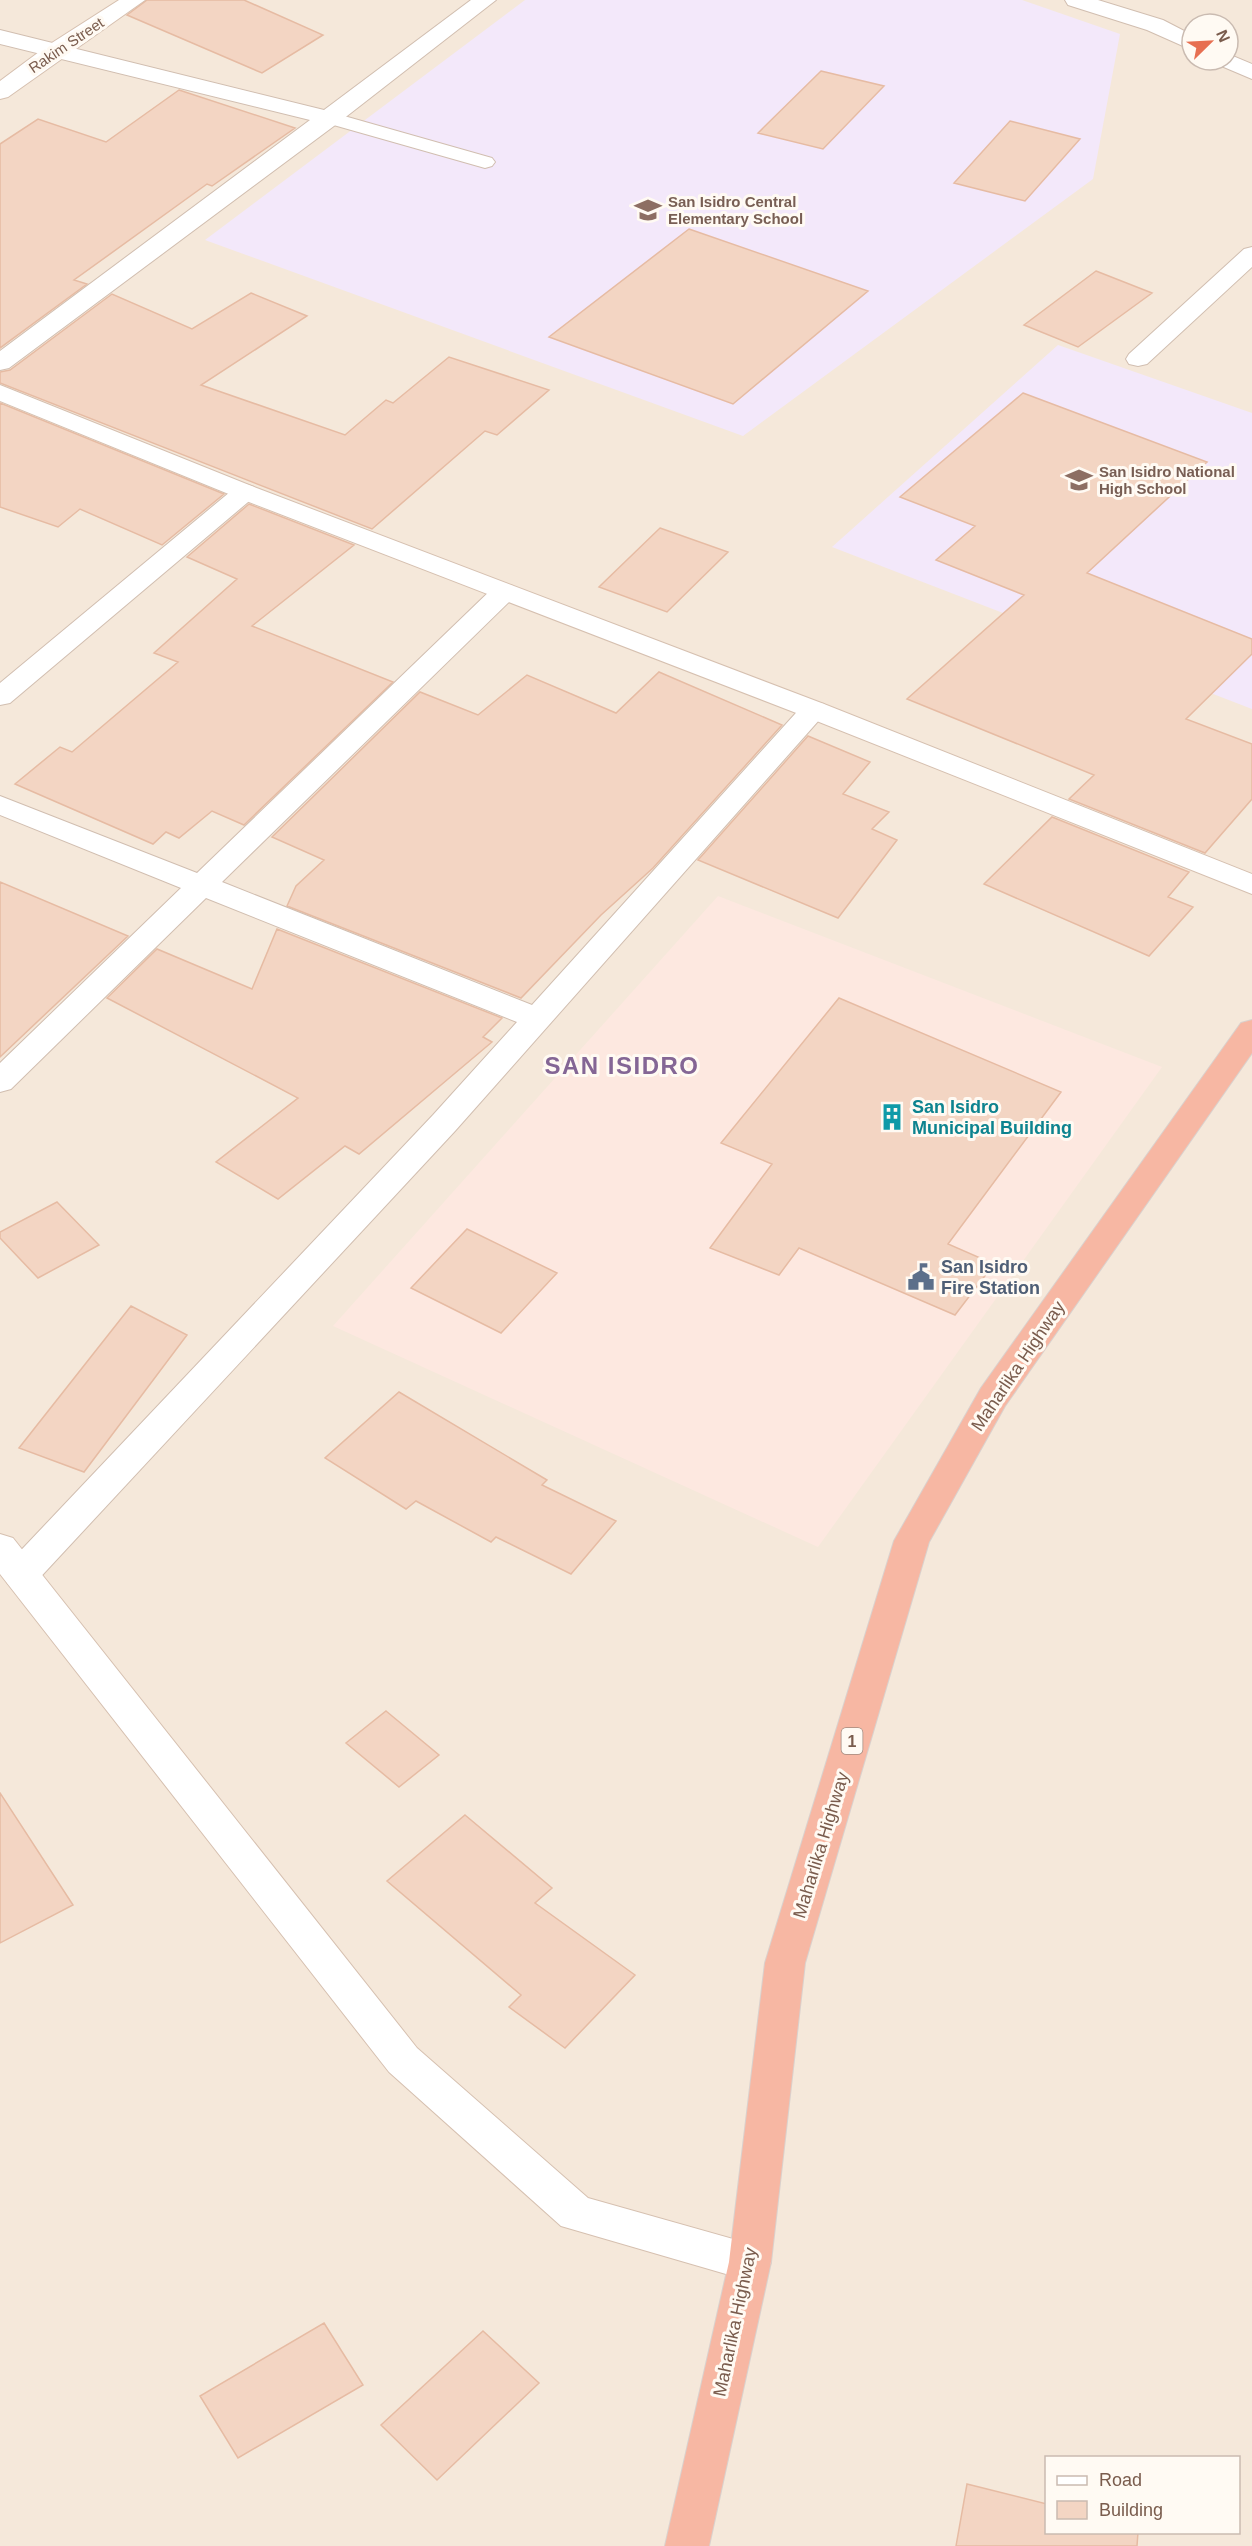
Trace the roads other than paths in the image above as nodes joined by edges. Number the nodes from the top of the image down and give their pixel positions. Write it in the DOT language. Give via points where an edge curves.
graph roads {
  1 [pos="134,0"];
  2 [pos="485,0"];
  3 [pos="1076,0"];
  4 [pos="0,37"];
  5 [pos="1180,37"];
  6 [pos="55,51"];
  7 [pos="0,92"];
  8 [pos="330,118"];
  9 [pos="485,162"];
  10 [pos="1252,254"];
  11 [pos="1138,359"];
  12 [pos="0,363"];
  13 [pos="0,392"];
  14 [pos="245,492"];
  15 [pos="504,592"];
  16 [pos="0,697"];
  17 [pos="814,710"];
  18 [pos="0,805"];
  19 [pos="1252,885"];
  20 [pos="202,886"];
  21 [pos="538,1019"];
  22 [pos="1252,1030"];
  23 [pos="0,1081"];
  24 [pos="10,1561"];
  25 [pos="750,2262"];
  26 [pos="687,2546"];
  1 -- 6 [label="street, Rakim Street"];
  2 -- 8 [label="street"];
  3 -- 5 [label="street" via="1155,25"];
  4 -- 6 [label="street"];
  6 -- 7 [label="street, Rakim Street"];
  6 -- 8 [label="street"];
  8 -- 9 [label="lane"];
  8 -- 12 [label="street"];
  10 -- 11 [label="street"];
  13 -- 14 [label="street"];
  14 -- 15 [label="street"];
  14 -- 16 [label="street"];
  15 -- 17 [label="street"];
  15 -- 20 [label="street"];
  17 -- 19 [label="street"];
  17 -- 21 [label="street"];
  18 -- 20 [label="street"];
  20 -- 21 [label="street"];
  20 -- 23 [label="street"];
  21 -- 24 [label="street" via="444,1123"];
  22 -- 25 [label="highway, Maharlika Highway / 1" via="993,1397 912,1541 785,1963"];
  24 -- 25 [label="street" via="403,2060 576,2213"];
  25 -- 26 [label="highway, Maharlika Highway / 1"];
}
